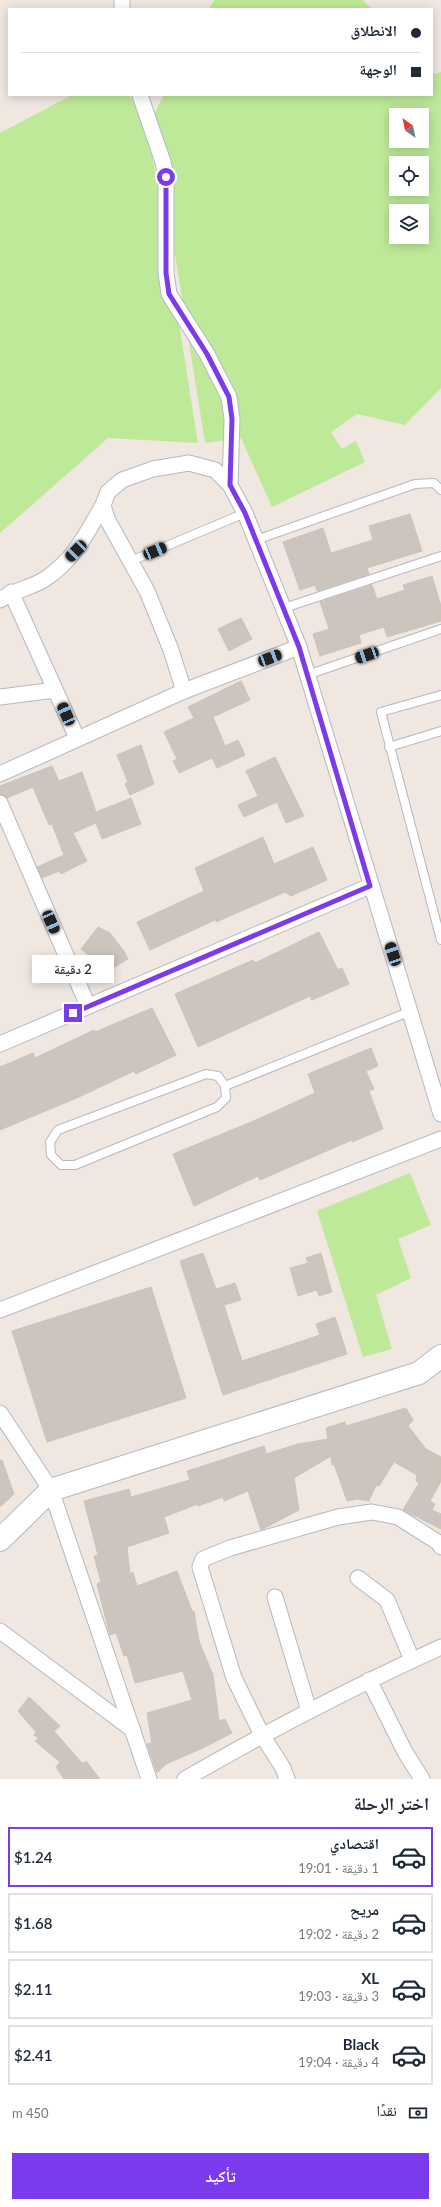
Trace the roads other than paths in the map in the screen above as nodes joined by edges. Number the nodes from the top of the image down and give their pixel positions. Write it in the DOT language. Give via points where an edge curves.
graph roads {
  1 [pos="140,96"];
  2 [pos="230,485"];
  3 [pos="441,490"];
  4 [pos="103,505"];
  5 [pos="245,513"];
  6 [pos="256,540"];
  7 [pos="441,556"];
  8 [pos="131,561"];
  9 [pos="6,596"];
  10 [pos="284,608"];
  11 [pos="441,629"];
  12 [pos="299,647"];
  13 [pos="307,675"];
  14 [pos="55,690"];
  15 [pos="184,691"];
  16 [pos="441,695"];
  17 [pos="0,697"];
  18 [pos="441,731"];
  19 [pos="77,738"];
  20 [pos="389,746"];
  21 [pos="0,774"];
  22 [pos="0,803"];
  23 [pos="370,886"];
  24 [pos="441,940"];
  25 [pos="88,1006"];
  26 [pos="411,1011"];
  27 [pos="0,1044"];
  28 [pos="225,1086"];
  29 [pos="441,1114"];
  30 [pos="441,1138"];
  31 [pos="0,1310"];
  32 [pos="441,1356"];
  33 [pos="419,1373"];
  34 [pos="441,1374"];
  35 [pos="0,1413"];
  36 [pos="51,1490"];
  37 [pos="0,1540"];
  38 [pos="441,1547"];
  39 [pos="358,1578"];
  40 [pos="275,1597"];
  41 [pos="0,1631"];
  42 [pos="441,1647"];
  43 [pos="412,1660"];
  44 [pos="369,1680"];
  45 [pos="309,1711"];
  46 [pos="133,1730"];
  47 [pos="262,1735"];
  48 [pos="149,1779"];
  49 [pos="185,1779"];
  50 [pos="287,1779"];
  51 [pos="422,1779"];
  1 -- 2 [label="street" via="166,177 166,273 169,294 207,354 229,397 232,419"];
  2 -- 4 [label="street" via="215,470 189,463 153,469 122,480 108,492"];
  2 -- 5 [label="street"];
  3 -- 6 [label="lane" via="434,483 414,484"];
  4 -- 8 [label="street" via="107,519"];
  4 -- 9 [label="street" via="76,551 55,572"];
  5 -- 6 [label="street"];
  5 -- 8 [label="lane"];
  6 -- 10 [label="street"];
  7 -- 10 [label="lane"];
  8 -- 15 [label="street" via="147,591 171,650"];
  9 -- 14 [label="street"];
  10 -- 12 [label="street"];
  11 -- 13 [label="lane"];
  12 -- 13 [label="street"];
  12 -- 15 [label="street"];
  13 -- 23 [label="street"];
  14 -- 17 [label="street"];
  14 -- 19 [label="street"];
  15 -- 19 [label="street"];
  16 -- 20 [label="lane" via="381,712"];
  18 -- 20 [label="lane"];
  19 -- 21 [label="street"];
  20 -- 24 [label="lane"];
  22 -- 25 [label="street"];
  23 -- 25 [label="street"];
  23 -- 26 [label="street"];
  25 -- 27 [label="street"];
  26 -- 28 [label="lane"];
  26 -- 29 [label="street"];
  28 -- 28 [label="lane" via="218,1076 206,1074 64,1127 53,1135 50,1142 51,1156 61,1165 75,1165 217,1107 226,1098"];
  30 -- 31 [label="street"];
  32 -- 33 [label="street"];
  33 -- 34 [label="street"];
  33 -- 36 [label="street"];
  35 -- 36 [label="street"];
  36 -- 37 [label="street"];
  36 -- 46 [label="street"];
  38 -- 47 [label="street" via="439,1543 398,1518 372,1512 338,1517 230,1548 203,1559 200,1567 234,1678"];
  39 -- 43 [label="street" via="387,1600"];
  40 -- 45 [label="street"];
  41 -- 46 [label="street"];
  42 -- 43 [label="street"];
  43 -- 44 [label="street"];
  44 -- 45 [label="street"];
  44 -- 51 [label="street" via="405,1752"];
  45 -- 47 [label="street"];
  46 -- 48 [label="street"];
  47 -- 49 [label="street"];
  47 -- 50 [label="street"];
}
